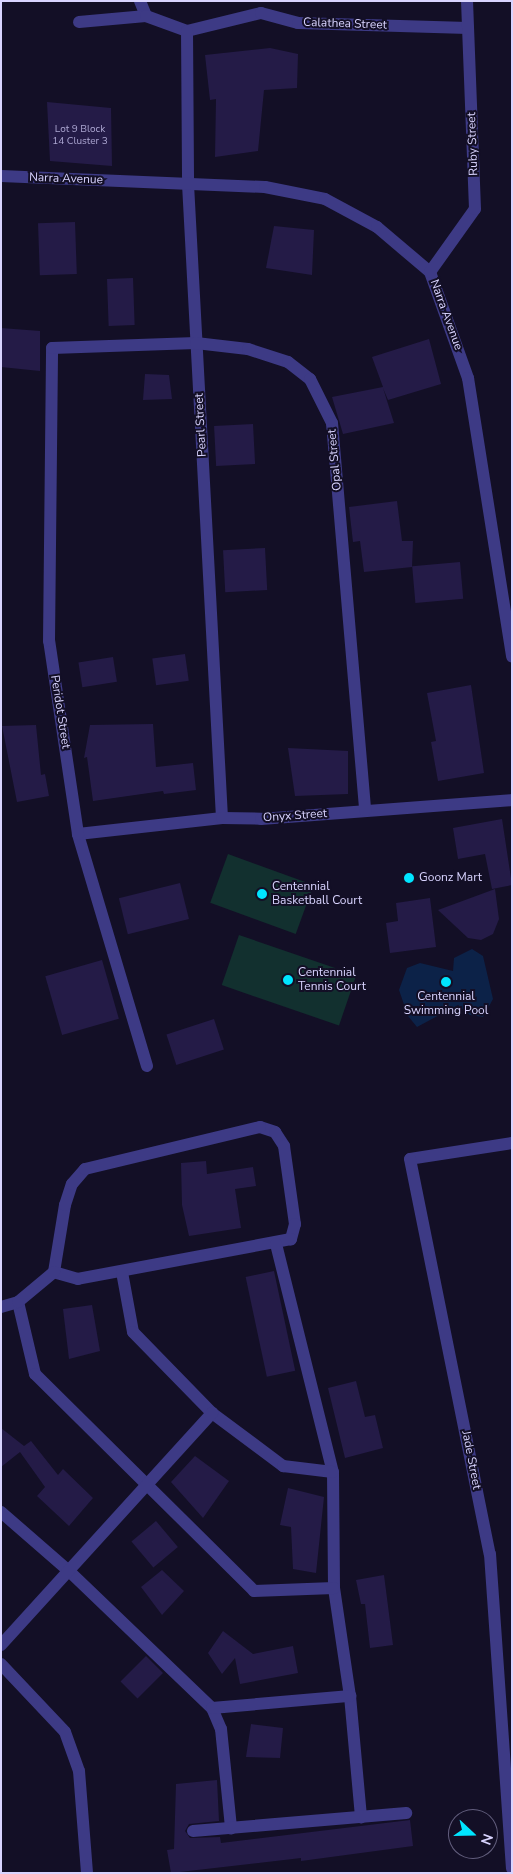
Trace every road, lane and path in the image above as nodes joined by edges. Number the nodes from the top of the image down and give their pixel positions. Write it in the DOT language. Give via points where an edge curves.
graph roads {
  1 [pos="140,1"];
  2 [pos="468,1"];
  3 [pos="262,7"];
  4 [pos="146,16"];
  5 [pos="79,22"];
  6 [pos="468,28"];
  7 [pos="187,31"];
  8 [pos="1,176"];
  9 [pos="188,184"];
  10 [pos="430,272"];
  11 [pos="196,344"];
  12 [pos="52,348"];
  13 [pos="512,657"];
  14 [pos="512,800"];
  15 [pos="365,812"];
  16 [pos="222,818"];
  17 [pos="78,834"];
  18 [pos="147,1066"];
  19 [pos="512,1142"];
  20 [pos="276,1244"];
  21 [pos="54,1272"];
  22 [pos="122,1272"];
  23 [pos="18,1302"];
  24 [pos="1,1307"];
  25 [pos="212,1413"];
  26 [pos="333,1472"];
  27 [pos="147,1486"];
  28 [pos="1,1512"];
  29 [pos="70,1572"];
  30 [pos="334,1588"];
  31 [pos="1,1645"];
  32 [pos="1,1664"];
  33 [pos="350,1696"];
  34 [pos="212,1708"];
  35 [pos="506,1717"];
  36 [pos="406,1814"];
  37 [pos="361,1818"];
  38 [pos="231,1828"];
  39 [pos="192,1831"];
  40 [pos="512,1868"];
  41 [pos="87,1873"];
  1 -- 4 [label="street"];
  2 -- 6 [label="street, Ruby Street"];
  3 -- 6 [label="street, Calathea Street" via="298,23"];
  3 -- 7 [label="street, Calathea Street"];
  4 -- 5 [label="street"];
  4 -- 7 [label="street"];
  6 -- 10 [label="street, Ruby Street" via="476,209"];
  7 -- 9 [label="street, Pearl Street"];
  8 -- 9 [label="street, Narra Avenue"];
  9 -- 10 [label="street, Narra Avenue" via="265,187 325,199 377,227"];
  9 -- 11 [label="street, Pearl Street"];
  10 -- 13 [label="street, Narra Avenue" via="468,378"];
  11 -- 12 [label="street, Opal Street"];
  11 -- 15 [label="street, Opal Street" via="248,349 288,362 310,379 332,423"];
  11 -- 16 [label="street, Pearl Street"];
  12 -- 17 [label="street, Peridot Street" via="49,641"];
  14 -- 15 [label="street, Onyx Street"];
  15 -- 16 [label="street, Onyx Street" via="261,819"];
  16 -- 17 [label="street, Onyx Street"];
  17 -- 18 [label="street, Peridot Street"];
  19 -- 35 [label="street, Jade Street" via="410,1159 490,1554"];
  20 -- 21 [label="street" via="291,1239 295,1224 284,1146 275,1132 260,1127 85,1169 72,1184 65,1205"];
  20 -- 22 [label="street"];
  20 -- 26 [label="street"];
  21 -- 22 [label="street" via="78,1279"];
  21 -- 23 [label="street"];
  22 -- 25 [label="street" via="133,1332"];
  23 -- 24 [label="street"];
  23 -- 27 [label="street" via="35,1374"];
  25 -- 26 [label="street" via="283,1466"];
  25 -- 27 [label="street"];
  26 -- 30 [label="street"];
  27 -- 29 [label="street"];
  27 -- 30 [label="street" via="254,1591"];
  28 -- 29 [label="street"];
  29 -- 31 [label="street"];
  29 -- 34 [label="street"];
  30 -- 33 [label="street"];
  32 -- 41 [label="street" via="66,1732 79,1771"];
  33 -- 34 [label="street"];
  33 -- 37 [label="street"];
  34 -- 38 [label="street" via="221,1729"];
  35 -- 40 [label="street, Jade Street"];
  36 -- 37 [label="street"];
  37 -- 38 [label="street"];
  38 -- 39 [label="street"];
}
